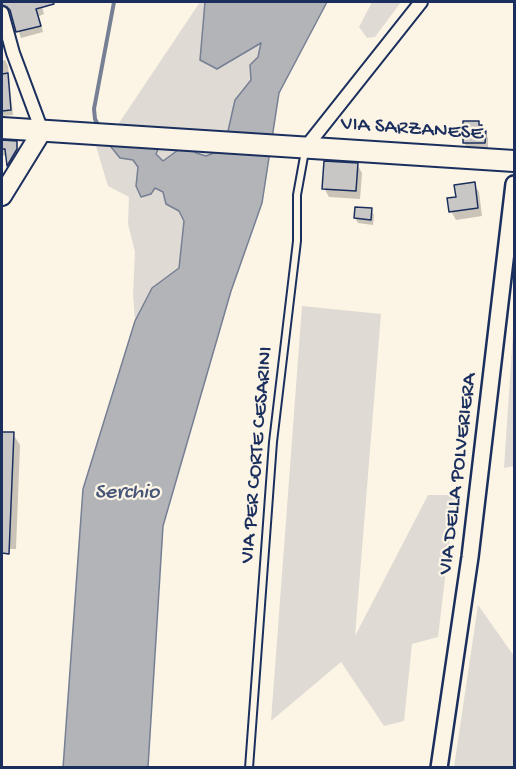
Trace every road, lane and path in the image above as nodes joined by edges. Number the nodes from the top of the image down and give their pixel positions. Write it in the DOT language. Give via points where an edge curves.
graph roads {
  1 [pos="421,2"];
  2 [pos="2,13"];
  3 [pos="2,128"];
  4 [pos="42,131"];
  5 [pos="306,147"];
  6 [pos="514,161"];
  7 [pos="514,184"];
  8 [pos="2,196"];
  9 [pos="249,768"];
  10 [pos="439,768"];
  1 -- 5 [label="street"];
  2 -- 4 [label="street"];
  3 -- 4 [label="main road"];
  4 -- 5 [label="main road, VIA SARZANESE"];
  4 -- 8 [label="main road"];
  5 -- 6 [label="main road, VIA SARZANESE"];
  5 -- 9 [label="lane, VIA PER CORTE CESARINI" via="297,195 297,241 273,442"];
  7 -- 10 [label="street, VIA DELLA POLVERIERA" via="470,557"];
}
